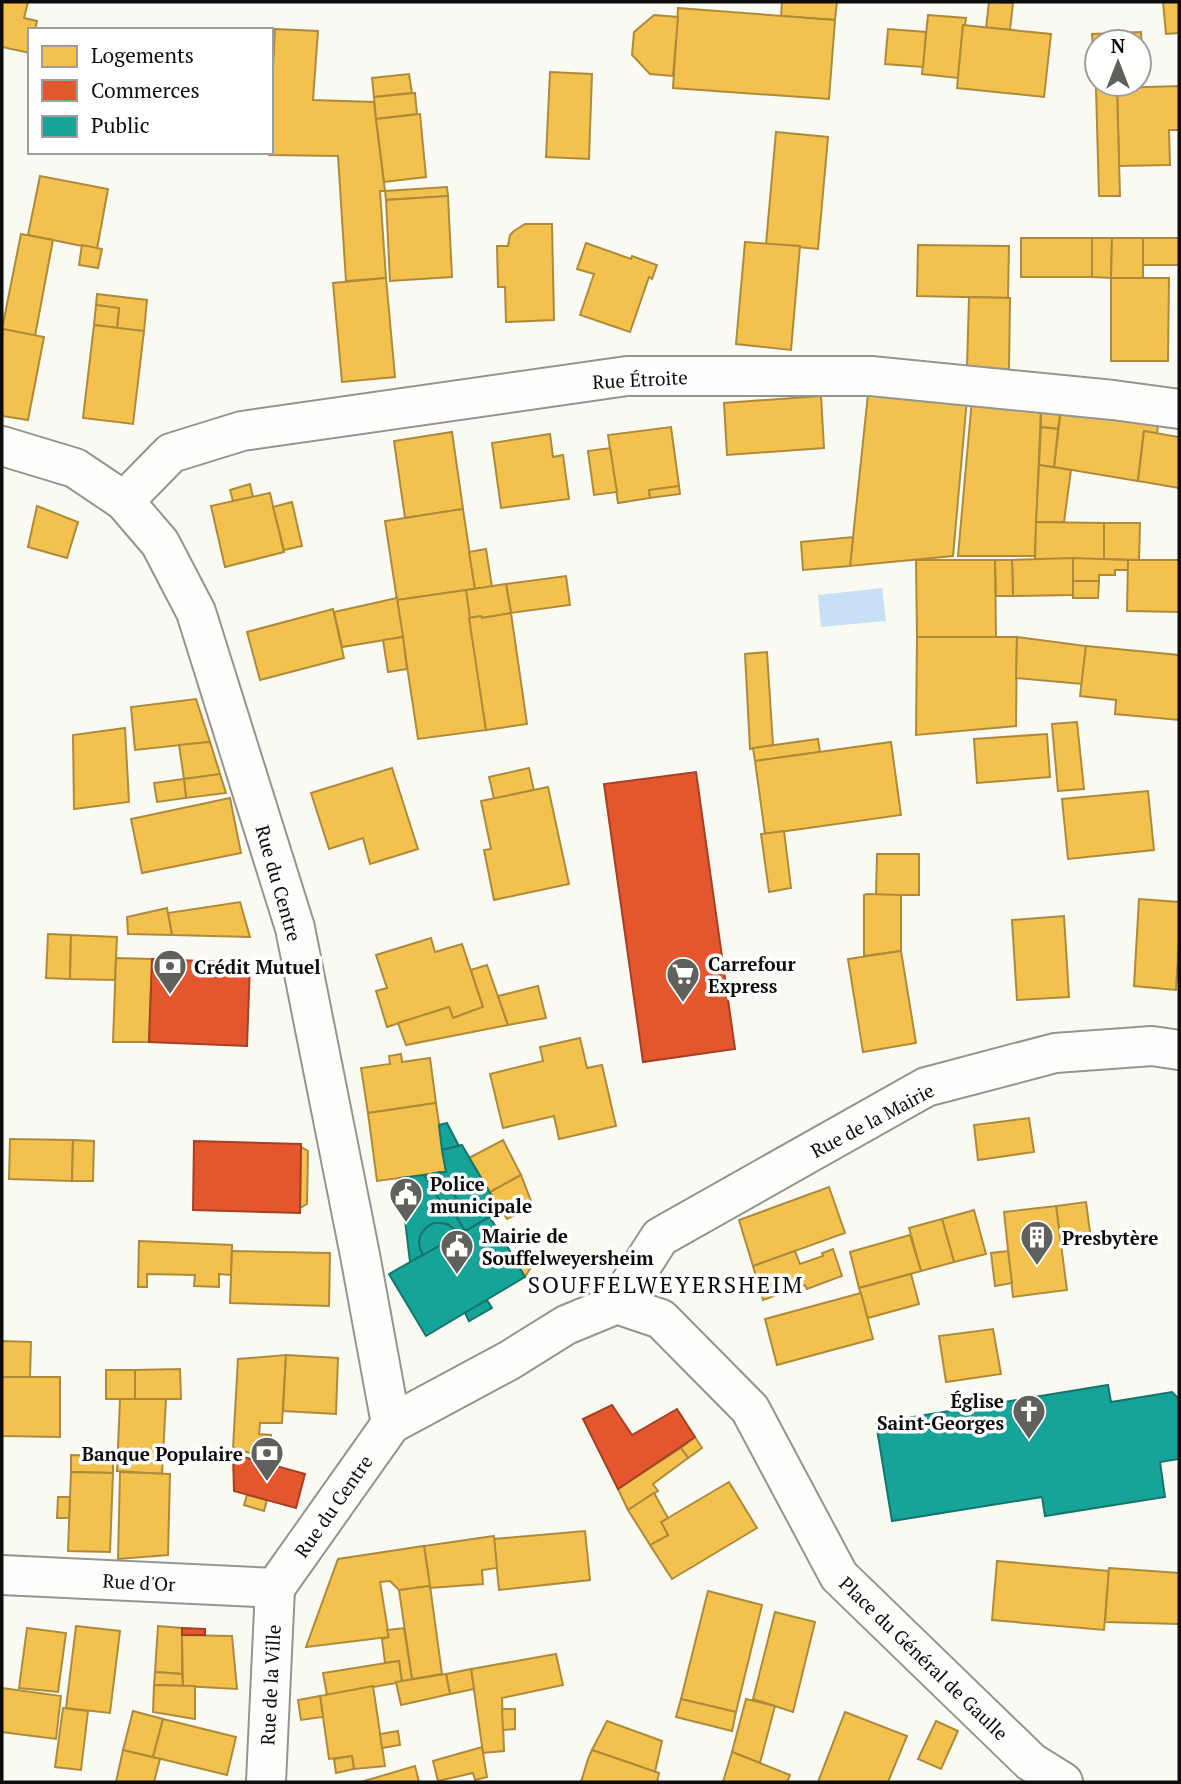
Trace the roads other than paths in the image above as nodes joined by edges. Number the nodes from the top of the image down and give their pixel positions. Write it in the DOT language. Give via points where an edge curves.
graph roads {
  1 [pos="1179,410"];
  2 [pos="2,446"];
  3 [pos="124,500"];
  4 [pos="1179,1050"];
  5 [pos="617,1304"];
  6 [pos="391,1424"];
  7 [pos="2,1575"];
  8 [pos="275,1588"];
  9 [pos="266,1782"];
  10 [pos="1063,1782"];
  1 -- 3 [label="street, Rue Étroite" via="871,376 627,376 242,431 171,453"];
  2 -- 3 [label="street, Rue du Centre" via="75,468"];
  3 -- 6 [label="street, Rue du Centre" via="160,543 196,612 295,928"];
  4 -- 5 [label="street, Rue de la Mairie" via="1152,1046 1055,1053 926,1087 660,1237"];
  5 -- 6 [label="street, Rue du Centre" via="566,1325"];
  5 -- 10 [label="street, Place du Général de Gaulle" via="661,1319 750,1409 839,1576 1031,1762"];
  6 -- 8 [label="street, Rue du Centre"];
  7 -- 8 [label="street, Rue d'Or"];
  8 -- 9 [label="street, Rue de la Ville"];
}
